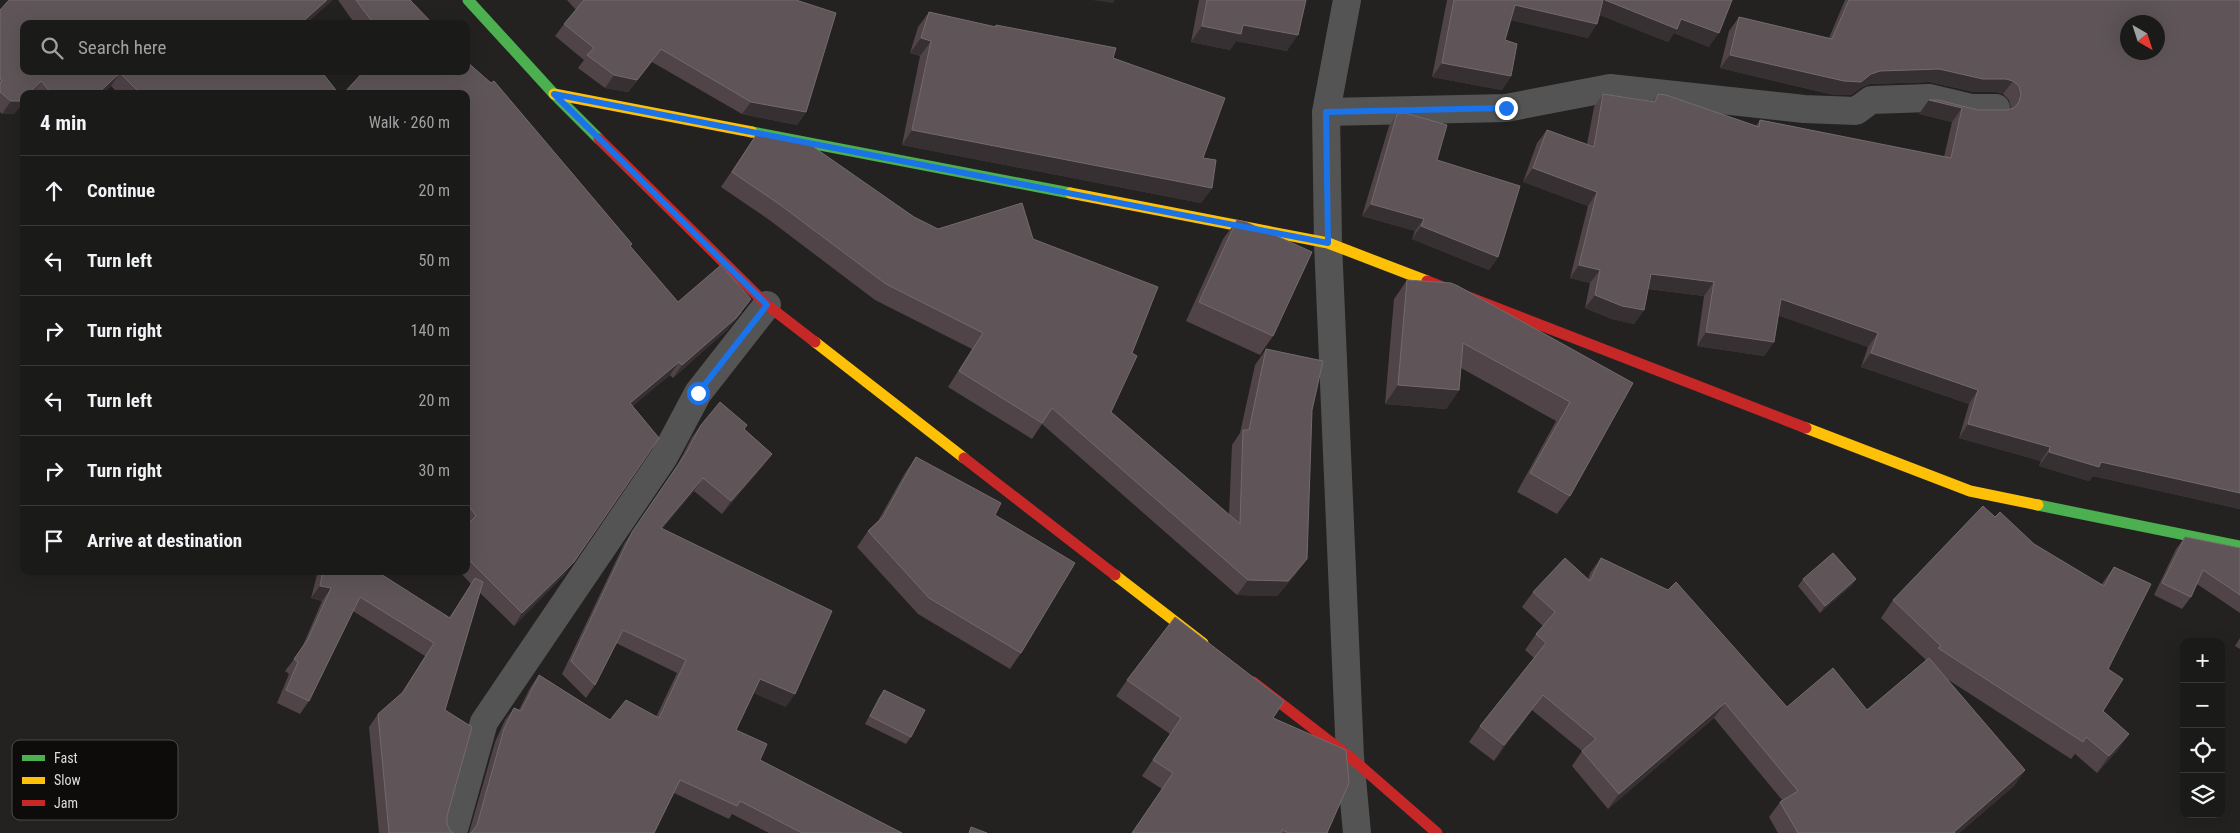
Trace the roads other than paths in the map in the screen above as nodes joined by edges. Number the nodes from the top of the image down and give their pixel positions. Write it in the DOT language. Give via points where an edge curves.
graph roads {
  1 [pos="468,0"];
  2 [pos="1347,0"];
  3 [pos="554,94"];
  4 [pos="1996,108"];
  5 [pos="1326,112"];
  6 [pos="1328,243"];
  7 [pos="767,305"];
  8 [pos="2240,546"];
  9 [pos="1216,653"];
  10 [pos="1247,678"];
  11 [pos="1350,757"];
  12 [pos="453,833"];
  13 [pos="1357,833"];
  14 [pos="1437,833"];
  1 -- 3 [label="street"];
  2 -- 5 [label="street"];
  3 -- 6 [label="street"];
  3 -- 7 [label="street"];
  4 -- 5 [label="street" via="1972,108 1930,98 1871,100 1856,111 1804,110 1610,88 1506,108"];
  5 -- 6 [label="street"];
  6 -- 8 [label="street" via="1970,491"];
  6 -- 11 [label="street"];
  7 -- 9 [label="street"];
  7 -- 12 [label="street" via="698,393 664,456 484,722"];
  10 -- 11 [label="street"];
  11 -- 13 [label="street"];
  11 -- 14 [label="street"];
}
